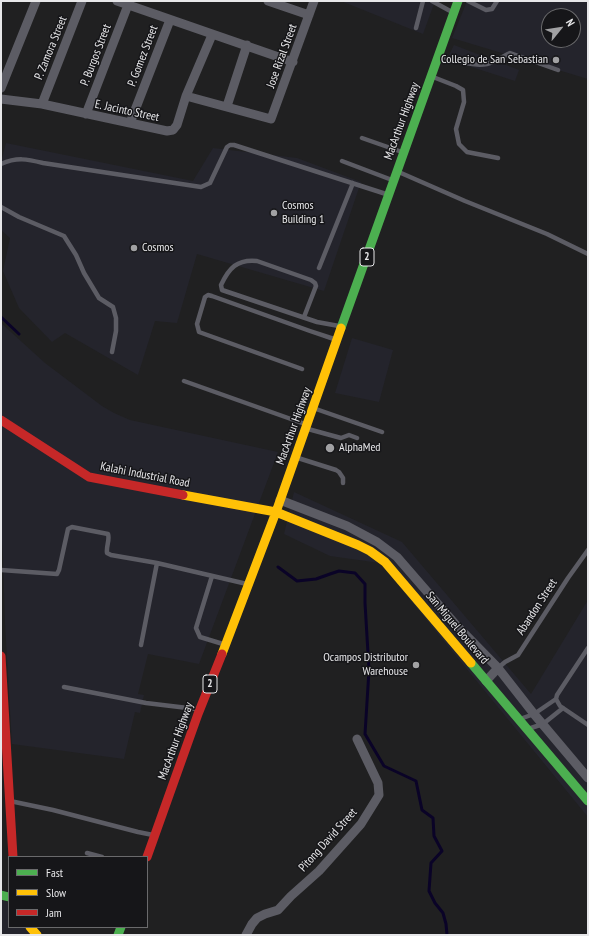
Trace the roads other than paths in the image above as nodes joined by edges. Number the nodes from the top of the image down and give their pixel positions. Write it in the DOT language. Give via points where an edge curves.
graph roads {
  1 [pos="36,1"];
  2 [pos="82,1"];
  3 [pos="117,1"];
  4 [pos="268,1"];
  5 [pos="314,1"];
  6 [pos="423,1"];
  7 [pos="432,1"];
  8 [pos="458,1"];
  9 [pos="468,1"];
  10 [pos="497,1"];
  11 [pos="128,5"];
  12 [pos="454,13"];
  13 [pos="309,16"];
  14 [pos="170,20"];
  15 [pos="416,28"];
  16 [pos="212,34"];
  17 [pos="247,45"];
  18 [pos="439,55"];
  19 [pos="293,62"];
  20 [pos="558,70"];
  21 [pos="431,77"];
  22 [pos="1,88"];
  23 [pos="186,96"];
  24 [pos="1,99"];
  25 [pos="42,104"];
  26 [pos="227,106"];
  27 [pos="86,114"];
  28 [pos="130,123"];
  29 [pos="362,138"];
  30 [pos="404,153"];
  31 [pos="498,158"];
  32 [pos="342,161"];
  33 [pos="1,164"];
  34 [pos="397,171"];
  35 [pos="394,181"];
  36 [pos="353,184"];
  37 [pos="388,195"];
  38 [pos="1,207"];
  39 [pos="588,254"];
  40 [pos="320,268"];
  41 [pos="304,317"];
  42 [pos="342,326"];
  43 [pos="337,340"];
  44 [pos="112,352"];
  45 [pos="302,369"];
  46 [pos="184,381"];
  47 [pos="313,408"];
  48 [pos="1,420"];
  49 [pos="306,426"];
  50 [pos="382,432"];
  51 [pos="357,438"];
  52 [pos="295,457"];
  53 [pos="343,483"];
  54 [pos="280,500"];
  55 [pos="276,512"];
  56 [pos="588,550"];
  57 [pos="157,563"];
  58 [pos="1,570"];
  59 [pos="212,576"];
  60 [pos="249,584"];
  61 [pos="456,625"];
  62 [pos="448,635"];
  63 [pos="141,645"];
  64 [pos="226,645"];
  65 [pos="588,648"];
  66 [pos="1,656"];
  67 [pos="498,668"];
  68 [pos="486,681"];
  69 [pos="64,687"];
  70 [pos="556,699"];
  71 [pos="564,708"];
  72 [pos="200,710"];
  73 [pos="534,714"];
  74 [pos="520,719"];
  75 [pos="543,724"];
  76 [pos="588,725"];
  77 [pos="528,729"];
  78 [pos="358,739"];
  79 [pos="588,778"];
  80 [pos="10,801"];
  81 [pos="588,801"];
  82 [pos="154,835"];
  83 [pos="87,853"];
  84 [pos="13,856"];
  85 [pos="98,856"];
  86 [pos="147,856"];
  87 [pos="246,935"];
  1 -- 22 [label="street"];
  2 -- 25 [label="street, P. Zamora Street"];
  3 -- 11 [label="street"];
  4 -- 13 [label="street"];
  5 -- 13 [label="street, Jose Rizal Street"];
  6 -- 15 [label="lane"];
  7 -- 12 [label="lane"];
  8 -- 12 [label="main road, MacArthur Highway / 2"];
  9 -- 10 [label="lane" via="486,10 492,9"];
  11 -- 14 [label="street"];
  11 -- 27 [label="street, P. Burgos Street"];
  12 -- 18 [label="main road, MacArthur Highway / 2"];
  13 -- 19 [label="street, Jose Rizal Street"];
  14 -- 16 [label="street"];
  14 -- 28 [label="street, P. Gomez Street"];
  16 -- 17 [label="street"];
  16 -- 23 [label="street"];
  17 -- 19 [label="street"];
  17 -- 26 [label="street"];
  18 -- 20 [label="lane" via="460,62 483,64 510,53"];
  18 -- 21 [label="main road, MacArthur Highway / 2"];
  19 -- 26 [label="street, Jose Rizal Street" via="271,119"];
  21 -- 30 [label="main road, MacArthur Highway / 2"];
  21 -- 31 [label="lane" via="463,90 464,102 456,129 459,144 467,152"];
  23 -- 26 [label="street"];
  23 -- 28 [label="street, E. Jacinto Street" via="173,130 167,132"];
  24 -- 25 [label="street, E. Jacinto Street"];
  25 -- 27 [label="street, E. Jacinto Street"];
  27 -- 28 [label="street, E. Jacinto Street"];
  29 -- 30 [label="lane"];
  30 -- 34 [label="main road, MacArthur Highway / 2"];
  32 -- 35 [label="lane"];
  33 -- 36 [label="lane" via="9,160 24,159 200,187 210,183 227,148 234,145"];
  34 -- 35 [label="main road, MacArthur Highway / 2"];
  34 -- 39 [label="lane" via="465,202 547,234"];
  35 -- 37 [label="main road, MacArthur Highway / 2"];
  36 -- 37 [label="lane"];
  36 -- 40 [label="lane"];
  37 -- 42 [label="main road, MacArthur Highway / 2"];
  38 -- 44 [label="lane" via="64,236 99,298 113,307 116,331"];
  41 -- 41 [label="lane" via="222,290 221,285 225,276 233,266 248,260 311,280 316,286"];
  41 -- 42 [label="lane"];
  42 -- 43 [label="main road, MacArthur Highway / 2"];
  43 -- 45 [label="lane" via="212,296 205,297 197,324 200,332"];
  43 -- 47 [label="main road, MacArthur Highway / 2"];
  46 -- 49 [label="lane"];
  47 -- 49 [label="main road, MacArthur Highway / 2"];
  47 -- 50 [label="lane"];
  48 -- 55 [label="main road, Kalahi Industrial Road" via="89,476"];
  49 -- 51 [label="lane" via="341,438 349,435"];
  49 -- 52 [label="main road, MacArthur Highway / 2"];
  52 -- 53 [label="lane" via="339,472"];
  52 -- 54 [label="main road, MacArthur Highway / 2"];
  54 -- 55 [label="main road, MacArthur Highway / 2"];
  54 -- 61 [label="street, San Miguel Boulevard" via="347,526 384,547 407,568"];
  55 -- 60 [label="main road, MacArthur Highway / 2"];
  55 -- 62 [label="main road, San Miguel Boulevard" via="370,551 385,562"];
  56 -- 67 [label="lane, Abandon Street" via="518,655"];
  57 -- 58 [label="lane" via="111,554 107,552 108,534 72,527 68,528 57,574"];
  57 -- 59 [label="lane"];
  57 -- 63 [label="lane"];
  59 -- 60 [label="lane"];
  59 -- 64 [label="lane" via="196,628 200,637"];
  60 -- 64 [label="main road, MacArthur Highway / 2"];
  61 -- 62 [label="street"];
  61 -- 67 [label="street, San Miguel Boulevard"];
  62 -- 68 [label="main road, San Miguel Boulevard"];
  64 -- 72 [label="main road, MacArthur Highway / 2"];
  65 -- 70 [label="lane"];
  66 -- 80 [label="main road"];
  67 -- 68 [label="street"];
  67 -- 73 [label="street, San Miguel Boulevard"];
  68 -- 74 [label="main road, San Miguel Boulevard"];
  69 -- 72 [label="lane"];
  70 -- 71 [label="lane"];
  70 -- 73 [label="lane"];
  71 -- 75 [label="lane"];
  71 -- 76 [label="lane"];
  72 -- 82 [label="main road, MacArthur Highway / 2"];
  73 -- 74 [label="lane"];
  73 -- 75 [label="street, San Miguel Boulevard"];
  74 -- 77 [label="main road, San Miguel Boulevard"];
  75 -- 77 [label="lane"];
  75 -- 79 [label="street, San Miguel Boulevard"];
  77 -- 81 [label="main road, San Miguel Boulevard"];
  78 -- 87 [label="street, Pitong David Street" via="378,783 379,795 361,824 319,871 278,910 258,918"];
  80 -- 82 [label="lane"];
  80 -- 84 [label="main road"];
  82 -- 86 [label="main road, MacArthur Highway / 2"];
  83 -- 85 [label="lane"];
}
